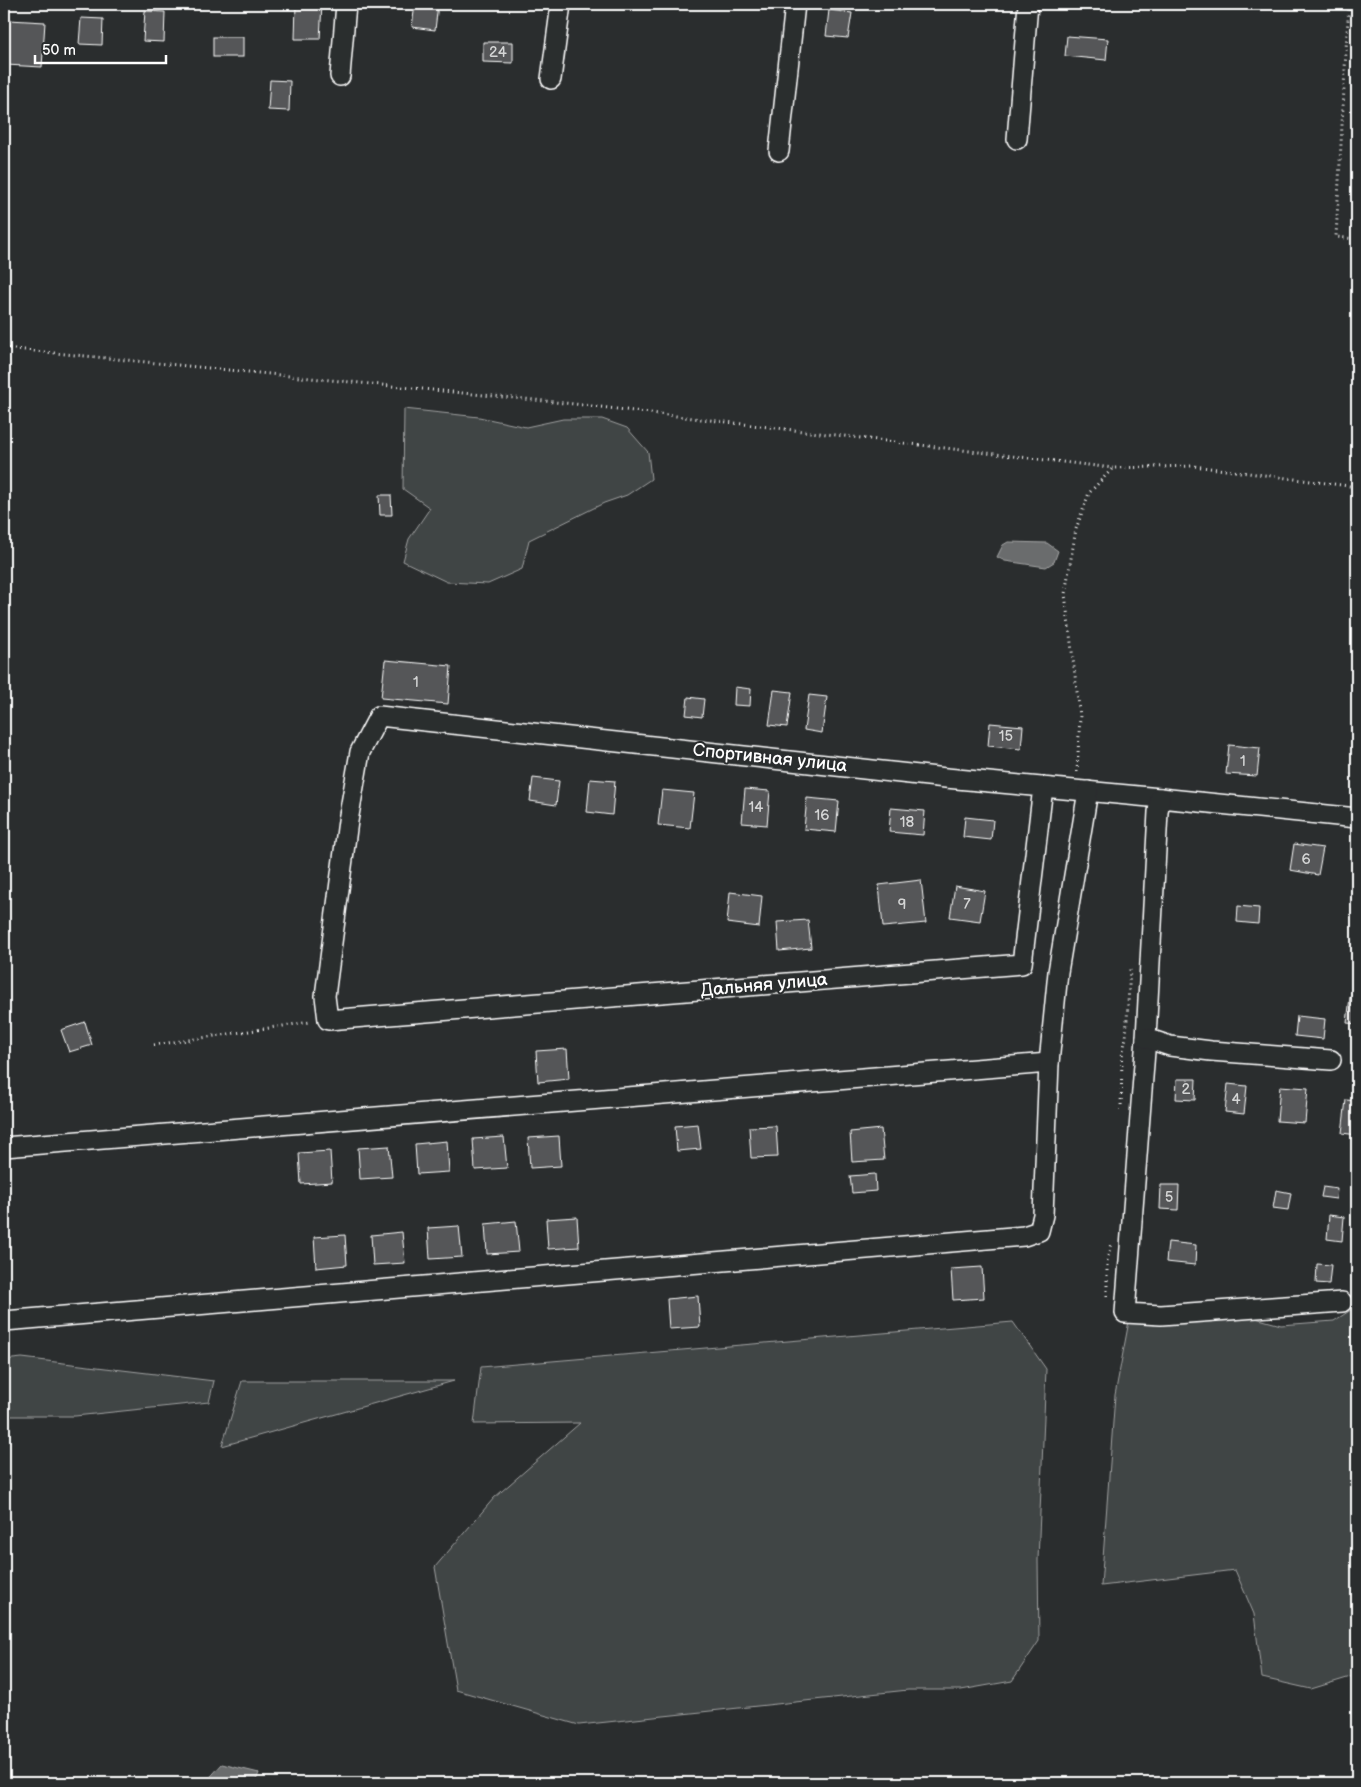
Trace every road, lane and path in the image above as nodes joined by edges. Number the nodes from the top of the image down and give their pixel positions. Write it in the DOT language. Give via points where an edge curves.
graph roads {
  1 [pos="346,4"];
  2 [pos="561,4"];
  3 [pos="795,4"];
  4 [pos="1028,4"];
  5 [pos="1357,6"];
  6 [pos="340,76"];
  7 [pos="551,78"];
  8 [pos="1017,139"];
  9 [pos="779,151"];
  10 [pos="1357,239"];
  11 [pos="4,348"];
  12 [pos="1113,468"];
  13 [pos="1357,487"];
  14 [pos="1042,787"];
  15 [pos="1082,790"];
  16 [pos="1160,798"];
  17 [pos="1357,818"];
  18 [pos="328,1020"];
  19 [pos="1146,1038"];
  20 [pos="154,1045"];
  21 [pos="1331,1060"];
  22 [pos="1050,1063"];
  23 [pos="4,1147"];
  24 [pos="1342,1302"];
  25 [pos="4,1321"];
  1 -- 6 [label="street"];
  2 -- 7 [label="street"];
  3 -- 9 [label="street"];
  4 -- 8 [label="street"];
  5 -- 10 [label="path" via="1349,8 1336,237"];
  11 -- 12 [label="path" via="575,404"];
  12 -- 13 [label="path" via="1194,466"];
  12 -- 15 [label="path" via="1089,492 1076,529 1065,594 1080,716"];
  14 -- 15 [label="street, Спортивная улица"];
  14 -- 18 [label="street, Дальняя улица" via="1022,964"];
  14 -- 18 [label="street, Спортивная улица" via="379,716 360,752 348,821 325,996"];
  15 -- 16 [label="street, Спортивная улица"];
  15 -- 22 [label="street" via="1058,972"];
  16 -- 17 [label="street, Спортивная улица"];
  16 -- 19 [label="street"];
  18 -- 20 [label="path"];
  19 -- 21 [label="street" via="1170,1046 1211,1051"];
  19 -- 24 [label="street" via="1125,1314 1161,1315"];
  22 -- 23 [label="street"];
  22 -- 25 [label="street" via="1043,1215 1039,1231 1024,1236"];
}
